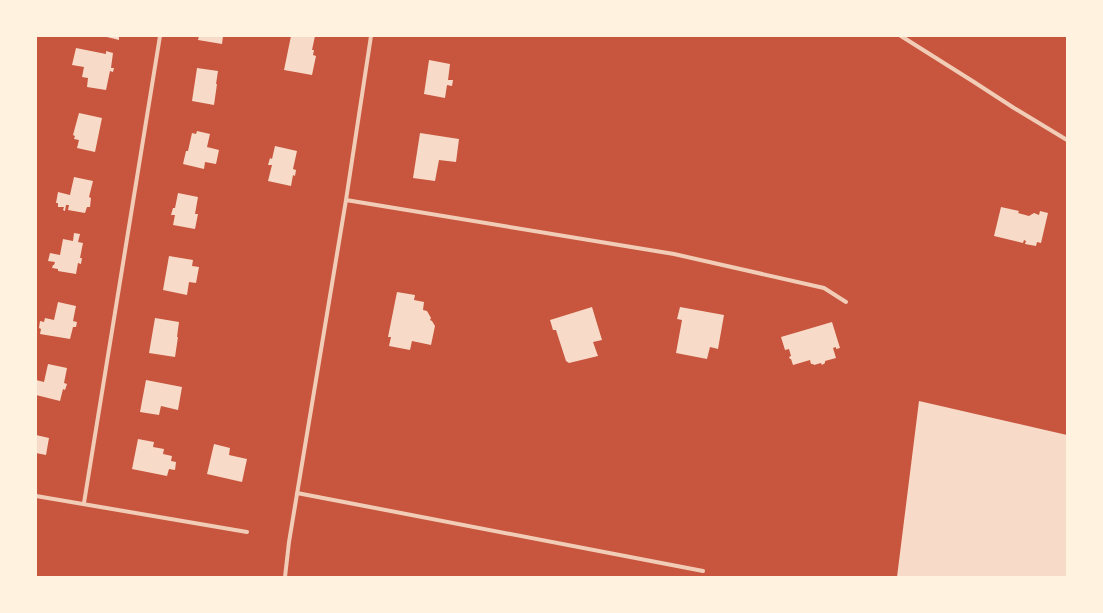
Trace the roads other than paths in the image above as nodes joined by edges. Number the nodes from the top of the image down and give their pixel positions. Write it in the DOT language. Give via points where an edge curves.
graph roads {
  1 [pos="160,36"];
  2 [pos="371,36"];
  3 [pos="901,36"];
  4 [pos="1067,140"];
  5 [pos="346,200"];
  6 [pos="846,302"];
  7 [pos="297,493"];
  8 [pos="36,496"];
  9 [pos="84,504"];
  10 [pos="247,532"];
  11 [pos="703,571"];
  12 [pos="285,577"];
  1 -- 9 [label="street"];
  2 -- 5 [label="street"];
  3 -- 4 [label="street"];
  5 -- 6 [label="street" via="674,254 824,288"];
  5 -- 7 [label="street"];
  7 -- 11 [label="street"];
  7 -- 12 [label="street"];
  8 -- 9 [label="street"];
  9 -- 10 [label="street"];
}
